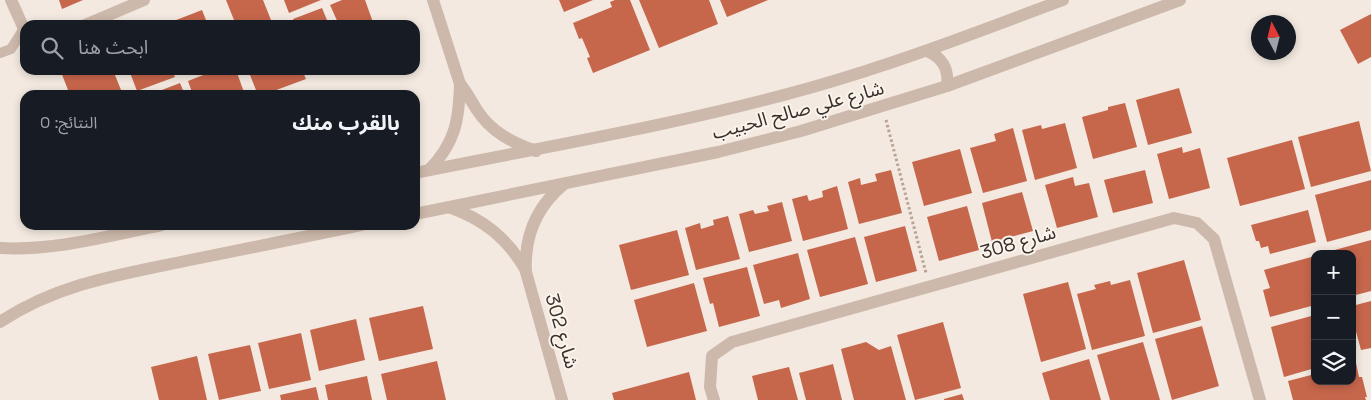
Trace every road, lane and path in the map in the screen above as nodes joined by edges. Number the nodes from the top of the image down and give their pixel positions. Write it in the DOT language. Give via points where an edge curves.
graph roads {
  1 [pos="10,0"];
  2 [pos="144,0"];
  3 [pos="433,0"];
  4 [pos="1063,0"];
  5 [pos="1180,0"];
  6 [pos="97,20"];
  7 [pos="20,22"];
  8 [pos="20,37"];
  9 [pos="927,52"];
  10 [pos="0,53"];
  11 [pos="460,84"];
  12 [pos="946,86"];
  13 [pos="883,106"];
  14 [pos="537,151"];
  15 [pos="429,170"];
  16 [pos="420,172"];
  17 [pos="564,184"];
  18 [pos="449,207"];
  19 [pos="420,213"];
  20 [pos="137,230"];
  21 [pos="337,230"];
  22 [pos="0,248"];
  23 [pos="526,272"];
  24 [pos="930,286"];
  25 [pos="0,322"];
  26 [pos="1260,398"];
  27 [pos="562,400"];
  28 [pos="714,400"];
  29 [pos="1246,400"];
  1 -- 7 [label="street"];
  2 -- 6 [label="street"];
  3 -- 11 [label="street"];
  4 -- 9 [label="street, شارع علي صالح الحبيب"];
  5 -- 12 [label="street, شارع علي صالح الحبيب"];
  8 -- 10 [label="lane" via="11,49"];
  9 -- 12 [label="street" via="935,55 946,68"];
  9 -- 14 [label="street, شارع علي صالح الحبيب" via="762,100"];
  11 -- 14 [label="street" via="484,121 508,140"];
  11 -- 15 [label="street" via="456,128 450,144"];
  12 -- 13 [label="street, شارع علي صالح الحبيب"];
  13 -- 17 [label="street, شارع علي صالح الحبيب" via="718,152"];
  13 -- 24 [label="path"];
  14 -- 15 [label="street, شارع علي صالح الحبيب"];
  15 -- 16 [label="street, شارع علي صالح الحبيب"];
  17 -- 18 [label="street, شارع علي صالح الحبيب"];
  17 -- 23 [label="street, شارع 302" via="545,202 532,225 527,240"];
  18 -- 19 [label="street, شارع علي صالح الحبيب"];
  18 -- 23 [label="street, شارع 302" via="467,213 499,234"];
  20 -- 22 [label="street" via="52,247"];
  21 -- 25 [label="street" via="100,278 54,293"];
  23 -- 27 [label="street, شارع 302"];
  24 -- 26 [label="street, شارع 308" via="1174,218 1197,223 1214,239"];
  24 -- 28 [label="street, شارع 308" via="732,342 712,356 710,387"];
  26 -- 29 [label="street"];
}
